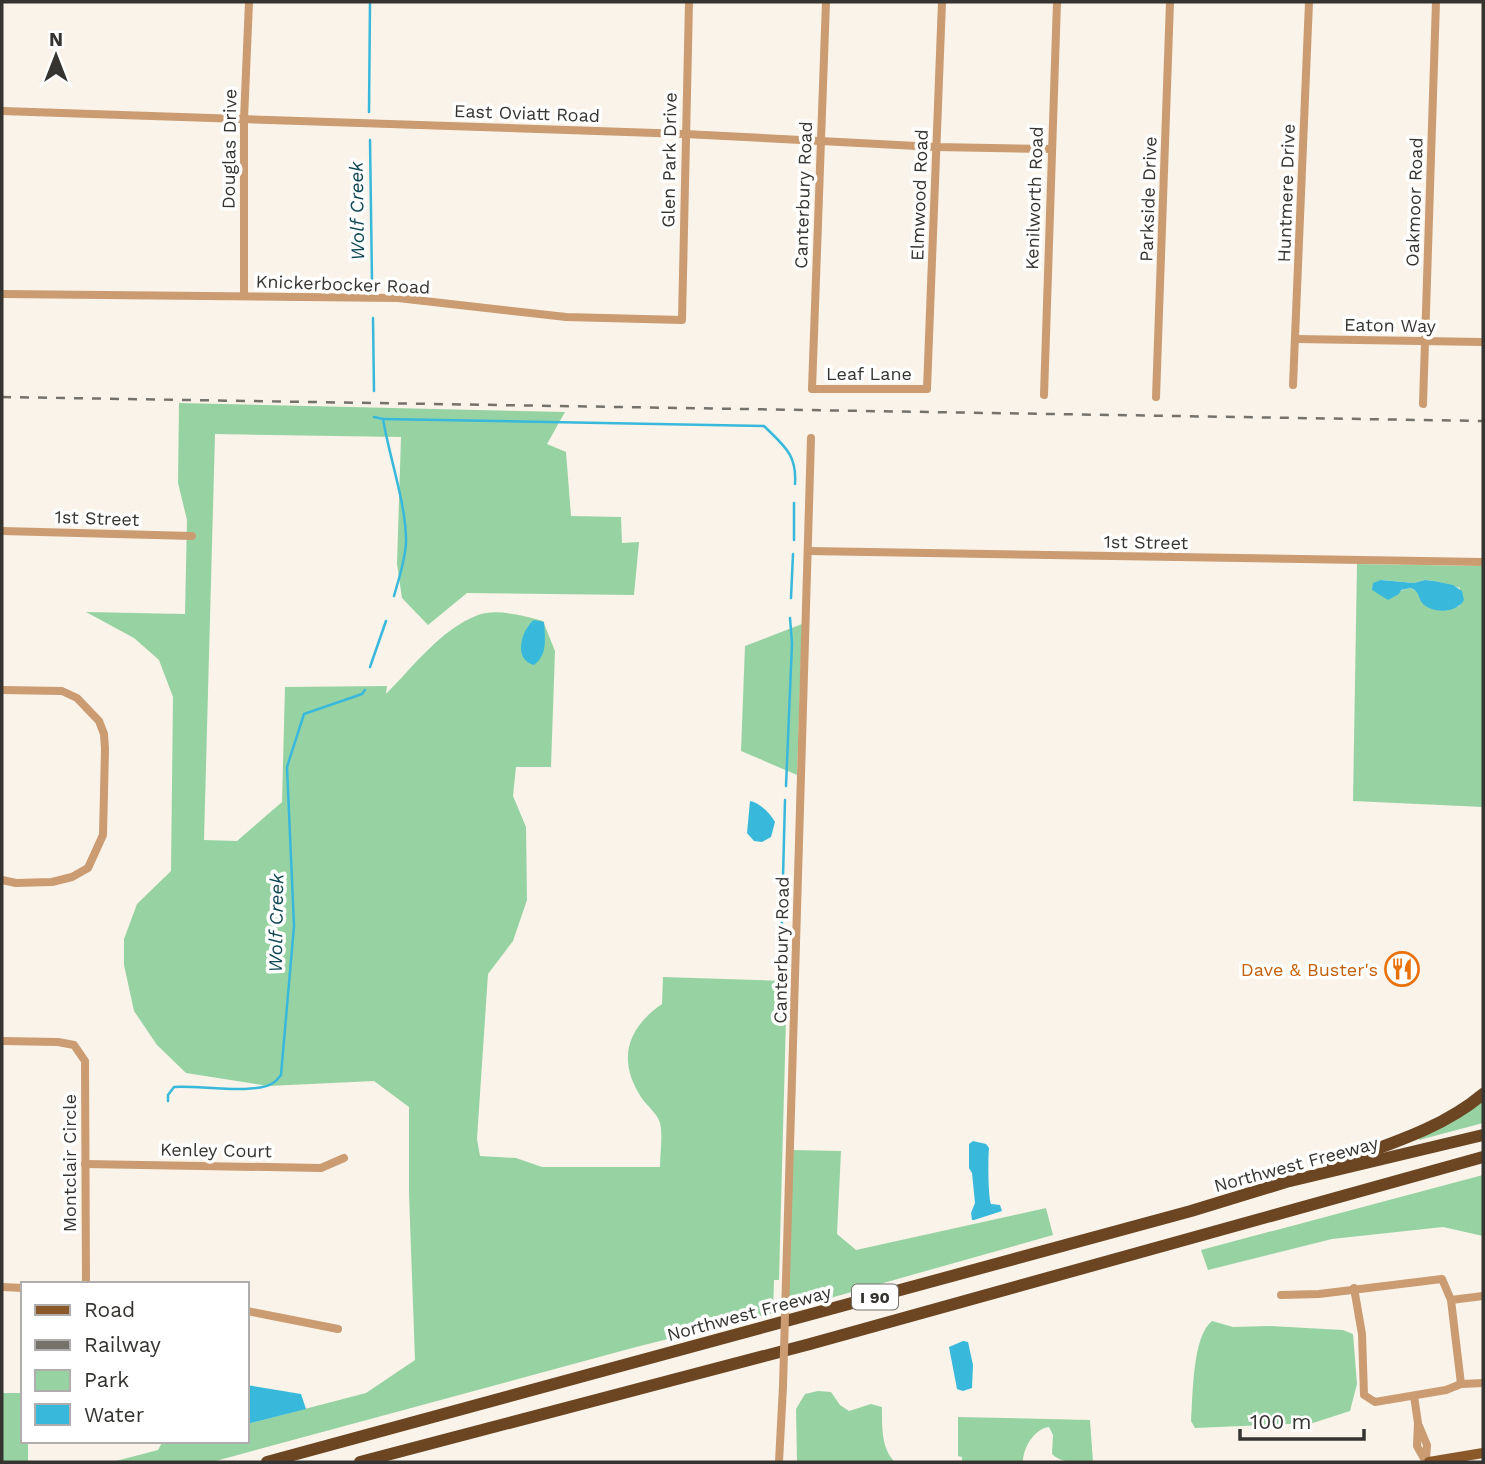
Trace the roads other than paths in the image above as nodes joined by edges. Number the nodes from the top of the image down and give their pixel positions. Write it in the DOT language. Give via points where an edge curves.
graph roads {
  1 [pos="249,2"];
  2 [pos="689,2"];
  3 [pos="826,2"];
  4 [pos="942,2"];
  5 [pos="1056,2"];
  6 [pos="1170,2"];
  7 [pos="1309,2"];
  8 [pos="1436,2"];
  9 [pos="2,111"];
  10 [pos="244,119"];
  11 [pos="685,134"];
  12 [pos="821,142"];
  13 [pos="936,147"];
  14 [pos="1052,149"];
  15 [pos="2,294"];
  16 [pos="244,296"];
  17 [pos="682,320"];
  18 [pos="1296,339"];
  19 [pos="1425,341"];
  20 [pos="1483,342"];
  21 [pos="1293,385"];
  22 [pos="812,389"];
  23 [pos="927,389"];
  24 [pos="1044,395"];
  25 [pos="1156,397"];
  26 [pos="1423,404"];
  27 [pos="811,438"];
  28 [pos="2,531"];
  29 [pos="192,536"];
  30 [pos="808,551"];
  31 [pos="1483,562"];
  32 [pos="2,690"];
  33 [pos="2,880"];
  34 [pos="2,1041"];
  35 [pos="1483,1094"];
  36 [pos="1483,1135"];
  37 [pos="344,1158"];
  38 [pos="1483,1159"];
  39 [pos="85,1164"];
  40 [pos="1286,1182"];
  41 [pos="86,1282"];
  42 [pos="2,1287"];
  43 [pos="21,1287"];
  44 [pos="1354,1288"];
  45 [pos="1281,1295"];
  46 [pos="1483,1296"];
  47 [pos="1451,1300"];
  48 [pos="248,1311"];
  49 [pos="338,1329"];
  50 [pos="1483,1383"];
  51 [pos="1461,1384"];
  52 [pos="1414,1396"];
  53 [pos="1483,1453"];
  54 [pos="267,1462"];
  55 [pos="360,1462"];
  56 [pos="779,1462"];
  57 [pos="1427,1462"];
  1 -- 10 [label="street, Douglas Drive"];
  2 -- 11 [label="street, Glen Park Drive"];
  3 -- 12 [label="street, Canterbury Road"];
  4 -- 13 [label="street, Elmwood Road"];
  5 -- 14 [label="street, Kenilworth Road"];
  6 -- 25 [label="street, Parkside Drive"];
  7 -- 18 [label="street, Huntmere Drive"];
  8 -- 19 [label="street, Oakmoor Road"];
  9 -- 10 [label="street, East Oviatt Road"];
  10 -- 11 [label="street, East Oviatt Road"];
  10 -- 16 [label="street, Douglas Drive"];
  11 -- 12 [label="street, East Oviatt Road"];
  11 -- 17 [label="street, Glen Park Drive"];
  12 -- 13 [label="street, East Oviatt Road"];
  12 -- 22 [label="street, Canterbury Road"];
  13 -- 14 [label="street, East Oviatt Road"];
  13 -- 23 [label="street, Elmwood Road"];
  14 -- 24 [label="street, Kenilworth Road"];
  15 -- 16 [label="street, Knickerbocker Road"];
  16 -- 17 [label="street, Knickerbocker Road" via="398,298 566,317"];
  18 -- 19 [label="street, Eaton Way"];
  18 -- 21 [label="street, Huntmere Drive"];
  19 -- 20 [label="street, Eaton Way"];
  19 -- 26 [label="street, Oakmoor Road"];
  22 -- 23 [label="street, Leaf Lane"];
  27 -- 30 [label="street, Canterbury Road"];
  28 -- 29 [label="street, 1st Street"];
  30 -- 31 [label="street, 1st Street"];
  30 -- 56 [label="street, Canterbury Road, bridge"];
  32 -- 33 [label="street" via="62,691 78,698 99,721 105,750 103,835 88,868 52,882"];
  34 -- 39 [label="street, Montclair Circle" via="74,1045 85,1061"];
  35 -- 40 [label="highway" via="1430,1129"];
  36 -- 40 [label="highway, Northwest Freeway / I 90"];
  37 -- 39 [label="street, Kenley Court" via="321,1168"];
  38 -- 55 [label="highway, I 90"];
  39 -- 41 [label="street, Montclair Circle"];
  40 -- 54 [label="highway, Northwest Freeway / I 90"];
  42 -- 43 [label="street"];
  44 -- 45 [label="street"];
  44 -- 47 [label="street" via="1441,1279"];
  44 -- 52 [label="street" via="1362,1334 1364,1395 1375,1402"];
  46 -- 47 [label="street"];
  47 -- 51 [label="street"];
  48 -- 49 [label="street"];
  50 -- 51 [label="street"];
  51 -- 52 [label="street"];
  52 -- 57 [label="street" via="1418,1446"];
  53 -- 57 [label="main road"];
}
